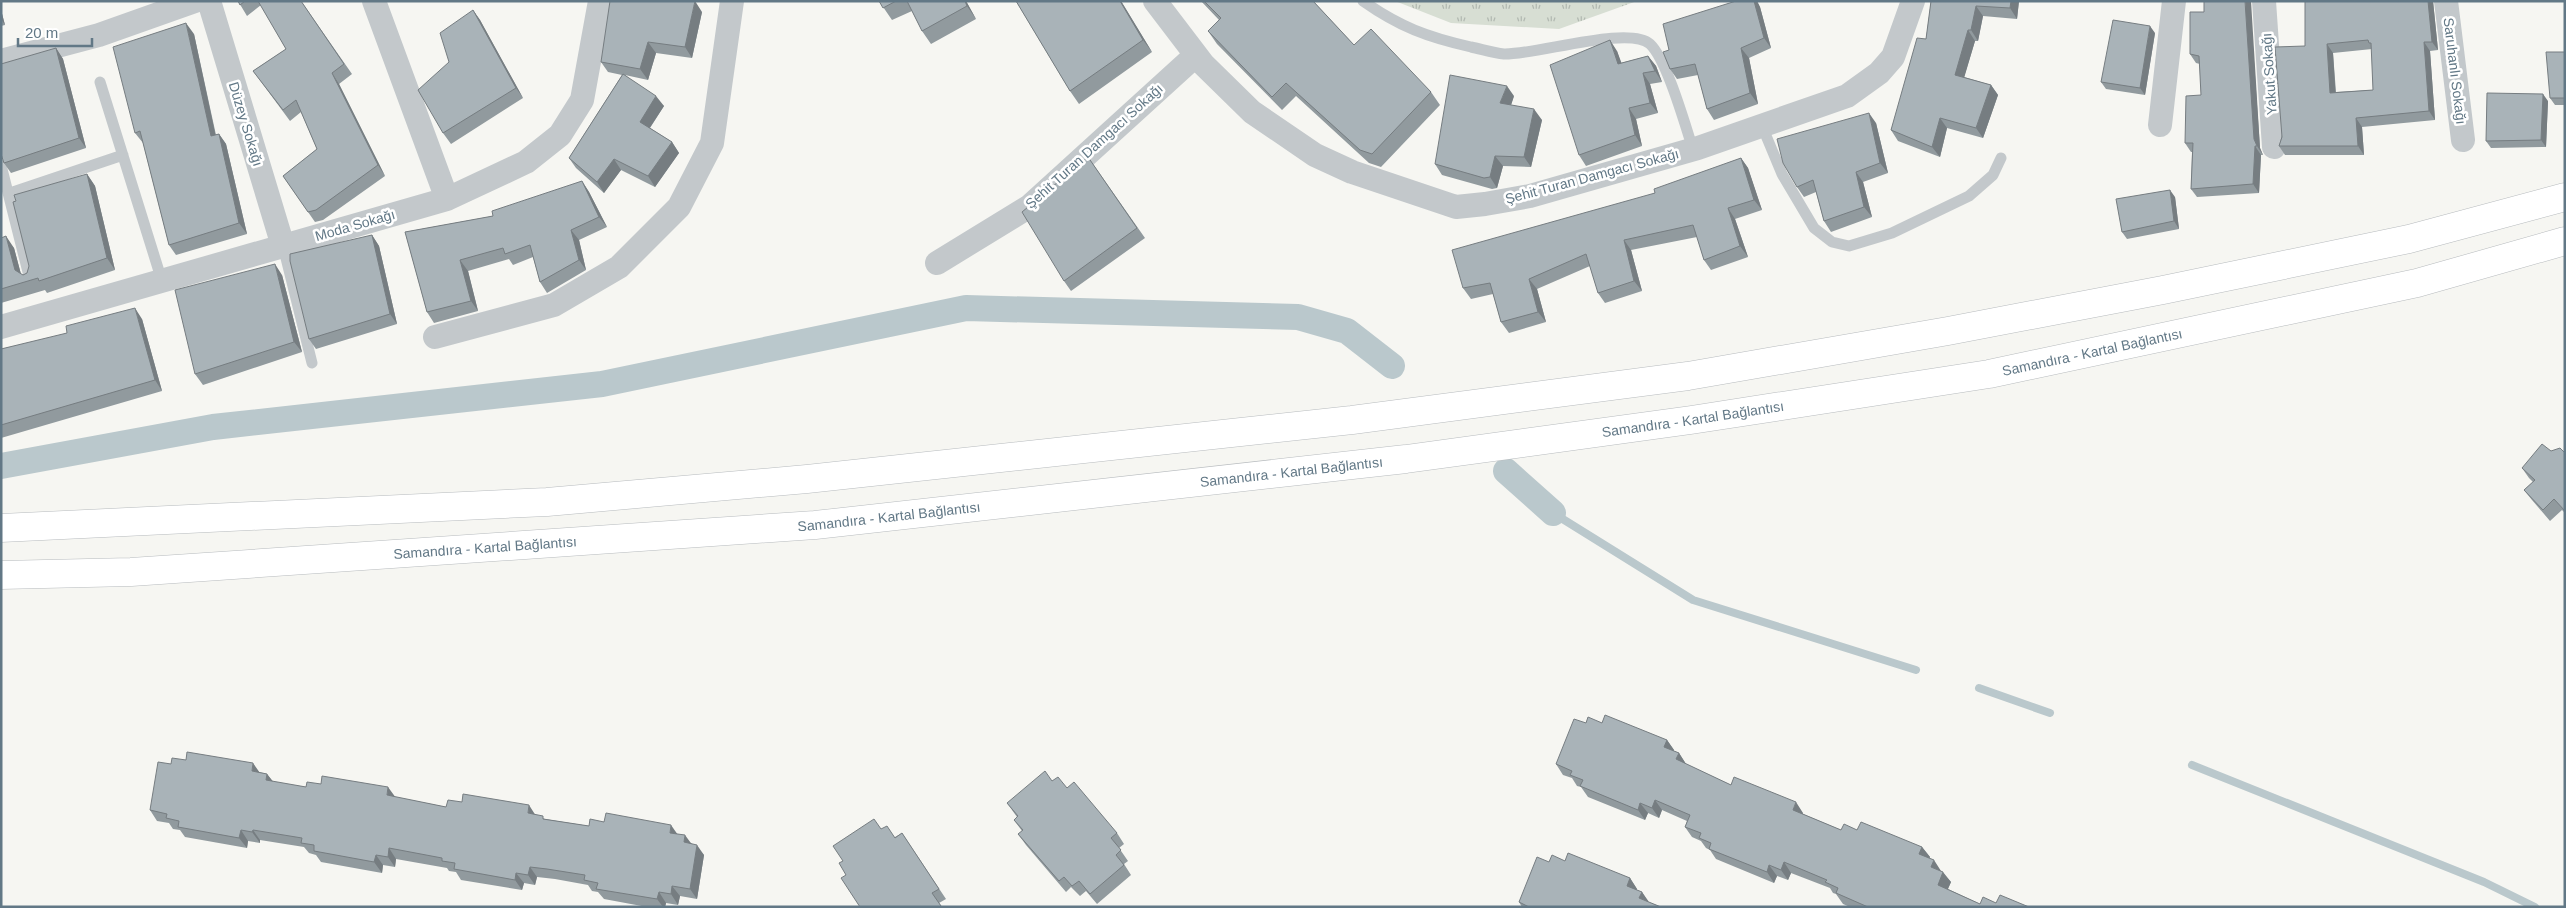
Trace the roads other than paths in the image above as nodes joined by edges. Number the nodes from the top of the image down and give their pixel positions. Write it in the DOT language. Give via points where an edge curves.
graph roads {
  1 [pos="195,1"];
  2 [pos="209,1"];
  3 [pos="374,1"];
  4 [pos="600,1"];
  5 [pos="732,1"];
  6 [pos="1155,1"];
  7 [pos="1363,1"];
  8 [pos="1913,1"];
  9 [pos="2174,1"];
  10 [pos="2264,1"];
  11 [pos="2446,1"];
  12 [pos="1196,55"];
  13 [pos="1,61"];
  14 [pos="100,82"];
  15 [pos="2160,125"];
  16 [pos="1762,126"];
  17 [pos="2463,140"];
  18 [pos="2274,148"];
  19 [pos="1693,149"];
  20 [pos="123,155"];
  21 [pos="2001,158"];
  22 [pos="1,165"];
  23 [pos="10,193"];
  24 [pos="2565,197"];
  25 [pos="447,199"];
  26 [pos="2565,241"];
  27 [pos="283,246"];
  28 [pos="937,263"];
  29 [pos="30,280"];
  30 [pos="162,281"];
  31 [pos="1,327"];
  32 [pos="435,337"];
  33 [pos="312,363"];
  34 [pos="1,528"];
  35 [pos="1,575"];
  1 -- 13 [label="street" via="99,35"];
  2 -- 27 [label="street, Düzey Sokağı"];
  3 -- 25 [label="street"];
  4 -- 25 [label="street, Moda Sokağı" via="582,100 560,135 526,162"];
  5 -- 32 [label="street" via="712,144 679,208 619,267 554,304"];
  6 -- 12 [label="street, Şehit Turan Damgacı Sokağı"];
  7 -- 19 [label="lane" via="1389,20 1429,37 1502,54 1525,54 1624,36 1641,38 1651,45 1661,62"];
  8 -- 16 [label="street, Şehit Turan Damgacı Sokağı" via="1893,57 1879,73 1847,96"];
  9 -- 15 [label="street"];
  10 -- 18 [label="street, Yakut Sokağı"];
  11 -- 17 [label="street, Saruhanlı Sokağı"];
  12 -- 19 [label="street, Şehit Turan Damgacı Sokağı" via="1252,112 1315,155 1352,172 1456,206 1530,196"];
  12 -- 28 [label="street, Şehit Turan Damgacı Sokağı" via="1030,206"];
  14 -- 20 [label="lane"];
  16 -- 19 [label="street, Şehit Turan Damgacı Sokağı"];
  16 -- 21 [label="lane" via="1782,174 1814,228 1832,242 1850,246 1892,233 1970,196 1993,175"];
  20 -- 23 [label="lane"];
  20 -- 30 [label="lane"];
  22 -- 23 [label="lane"];
  23 -- 29 [label="lane"];
  24 -- 34 [label="highway" via="2410,239 1958,329 1688,376 1362,419 807,479 557,501"];
  25 -- 27 [label="street, Moda Sokağı"];
  26 -- 35 [label="highway, Samandıra - Kartal Bağlantısı" via="2417,283 1989,374 1691,420 1406,459 815,525 131,572"];
  27 -- 30 [label="street, Moda Sokağı"];
  27 -- 33 [label="lane"];
  30 -- 31 [label="street, Moda Sokağı"];
}
